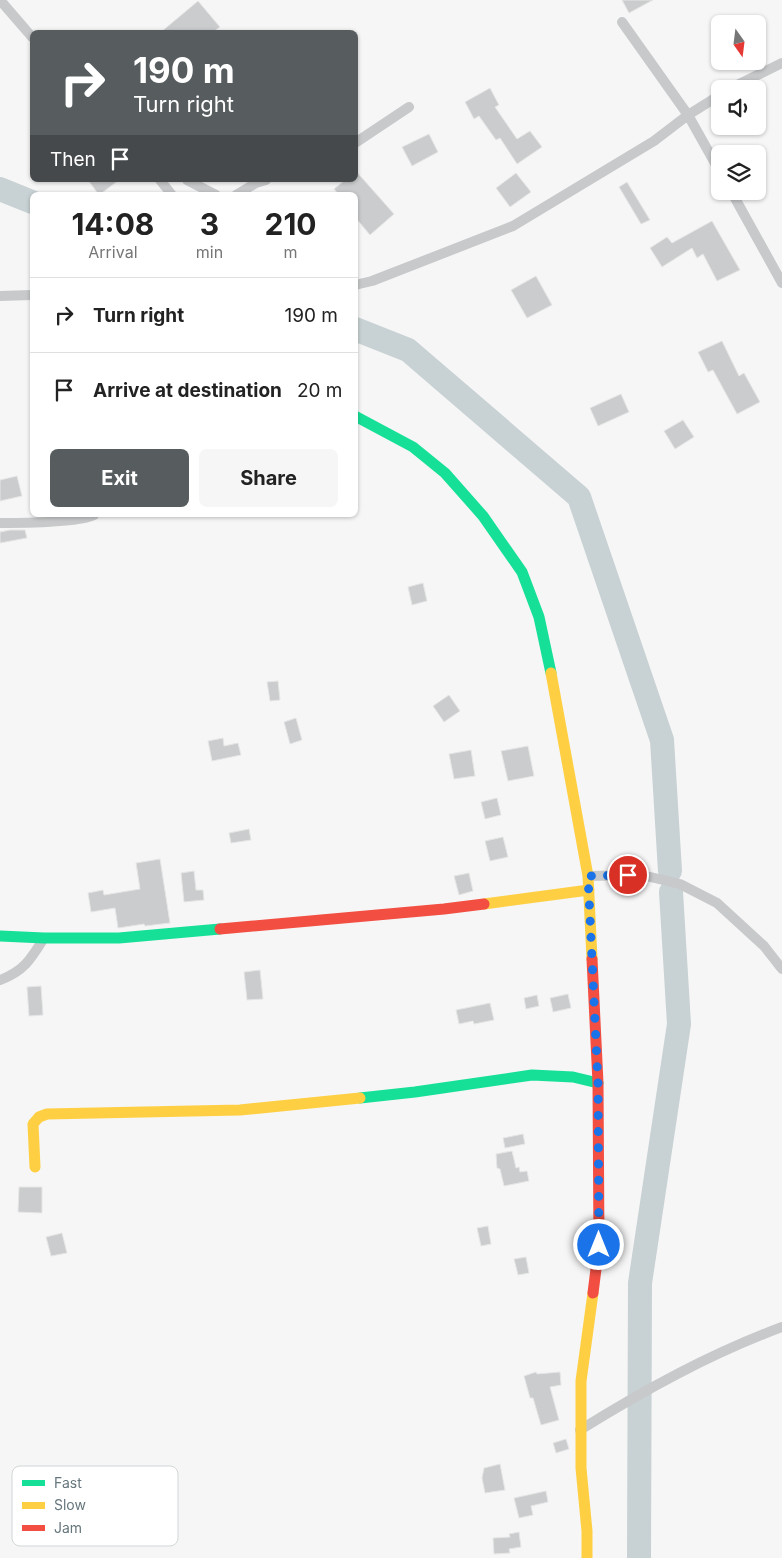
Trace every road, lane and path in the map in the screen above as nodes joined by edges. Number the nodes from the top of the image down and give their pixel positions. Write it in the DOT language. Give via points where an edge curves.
graph roads {
  1 [pos="0,0"];
  2 [pos="622,22"];
  3 [pos="30,36"];
  4 [pos="782,63"];
  5 [pos="747,80"];
  6 [pos="711,101"];
  7 [pos="410,107"];
  8 [pos="688,115"];
  9 [pos="358,141"];
  10 [pos="711,156"];
  11 [pos="162,182"];
  12 [pos="191,182"];
  13 [pos="259,182"];
  14 [pos="170,192"];
  15 [pos="208,192"];
  16 [pos="241,192"];
  17 [pos="736,200"];
  18 [pos="358,283"];
  19 [pos="782,283"];
  20 [pos="30,295"];
  21 [pos="0,296"];
  22 [pos="358,418"];
  23 [pos="91,517"];
  24 [pos="0,524"];
  25 [pos="588,876"];
  26 [pos="589,890"];
  27 [pos="0,936"];
  28 [pos="44,938"];
  29 [pos="782,969"];
  30 [pos="0,980"];
  31 [pos="598,1083"];
  32 [pos="35,1167"];
  33 [pos="782,1327"];
  34 [pos="580,1430"];
  35 [pos="587,1558"];
  1 -- 3 [label="street"];
  2 -- 8 [label="street"];
  4 -- 5 [label="street"];
  6 -- 8 [label="street"];
  7 -- 9 [label="street"];
  8 -- 10 [label="street"];
  8 -- 18 [label="street" via="654,141 513,226 372,281"];
  11 -- 14 [label="street"];
  12 -- 15 [label="street"];
  13 -- 16 [label="street"];
  17 -- 19 [label="street"];
  20 -- 21 [label="street"];
  22 -- 25 [label="street" via="413,447 445,473 483,516 522,572 539,617"];
  23 -- 24 [label="street"];
  25 -- 26 [label="street"];
  25 -- 29 [label="street" via="642,875 680,884 717,903 764,946"];
  26 -- 28 [label="street" via="444,909 120,938"];
  26 -- 31 [label="street"];
  27 -- 28 [label="street"];
  28 -- 30 [label="street" via="22,969"];
  31 -- 32 [label="street" via="573,1077 532,1075 415,1092 240,1110 53,1113 43,1115 33,1124"];
  31 -- 34 [label="street" via="599,1245 581,1381"];
  33 -- 34 [label="street" via="697,1363"];
  34 -- 35 [label="street"];
}
